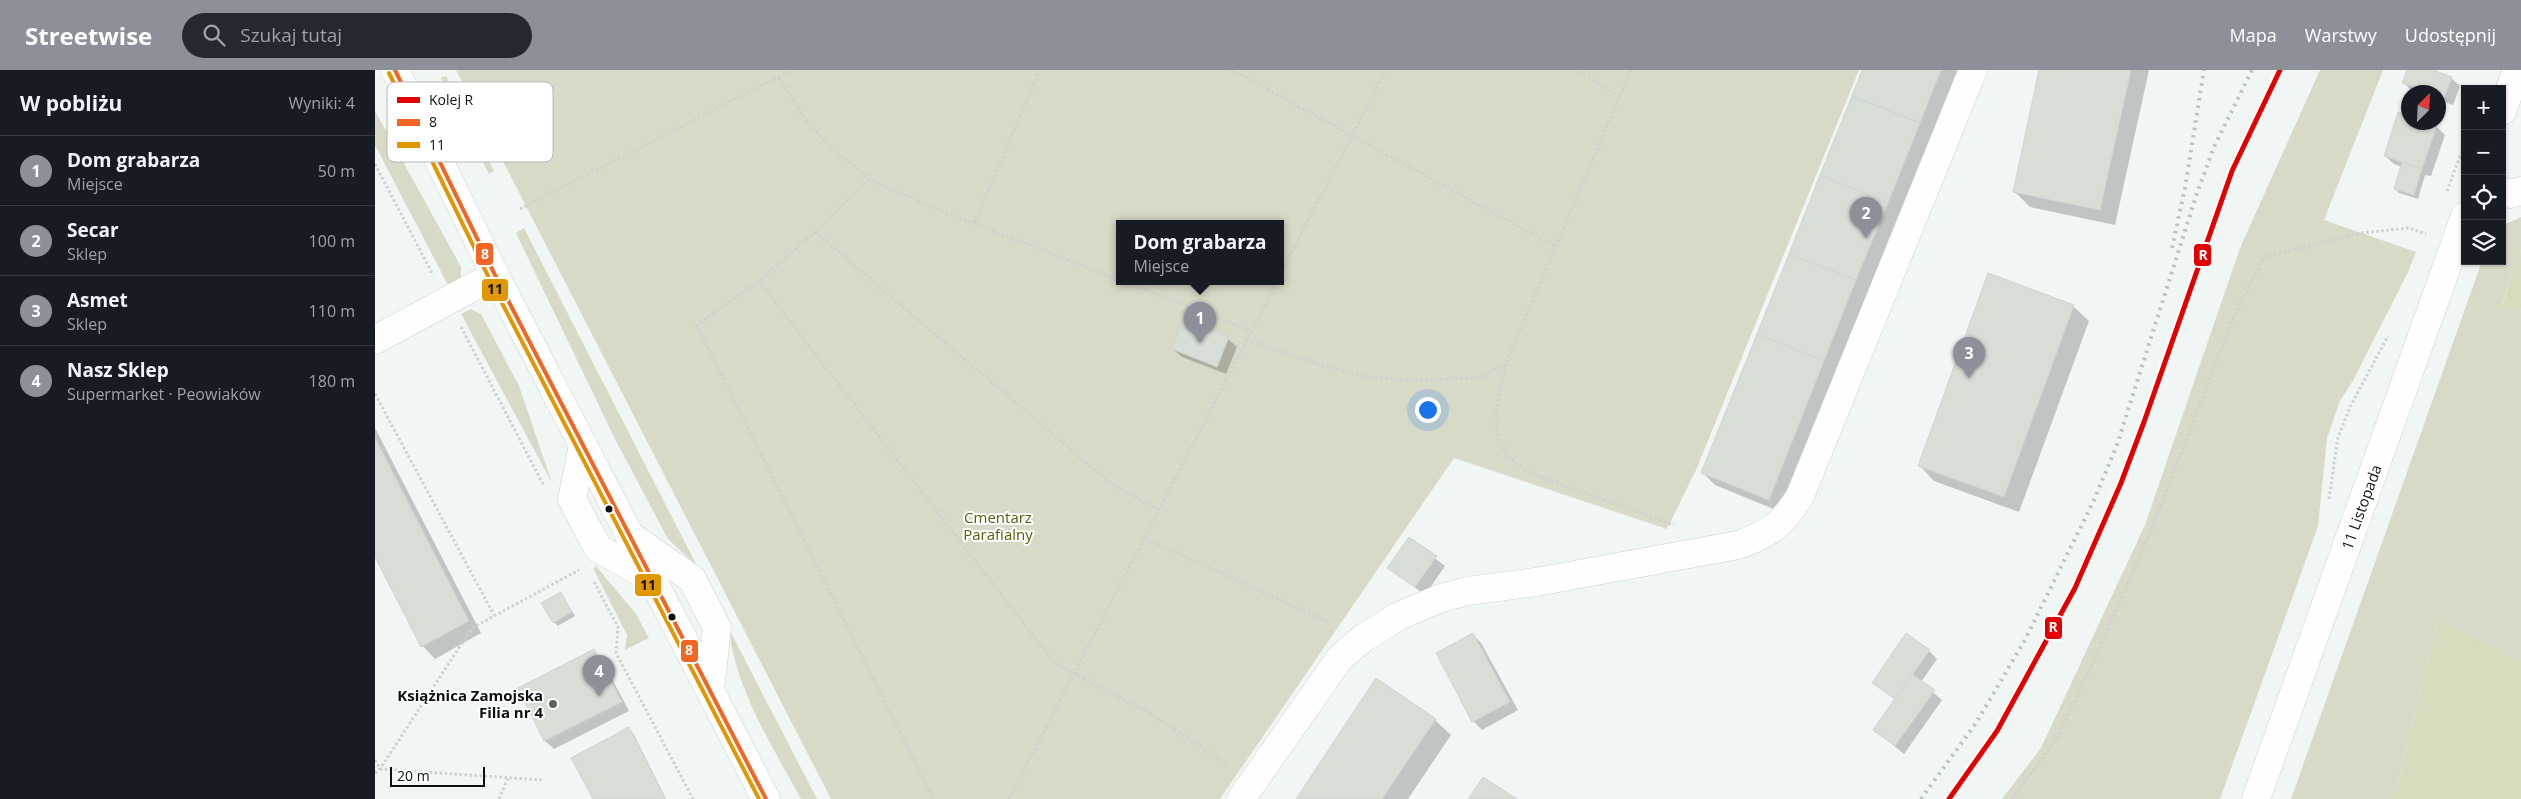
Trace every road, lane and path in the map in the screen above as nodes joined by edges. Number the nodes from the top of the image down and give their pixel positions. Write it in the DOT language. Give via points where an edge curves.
graph roads {
  1 [pos="395,70"];
  2 [pos="780,70"];
  3 [pos="792,70"];
  4 [pos="1040,70"];
  5 [pos="1232,70"];
  6 [pos="1386,70"];
  7 [pos="1575,70"];
  8 [pos="1631,70"];
  9 [pos="1973,70"];
  10 [pos="2517,70"];
  11 [pos="783,76"];
  12 [pos="779,78"];
  13 [pos="401,82"];
  14 [pos="1620,96"];
  15 [pos="2506,100"];
  16 [pos="1352,137"];
  17 [pos="440,162"];
  18 [pos="375,164"];
  19 [pos="869,179"];
  20 [pos="2521,191"];
  21 [pos="2506,193"];
  22 [pos="520,209"];
  23 [pos="2464,220"];
  24 [pos="974,223"];
  25 [pos="815,232"];
  26 [pos="2432,236"];
  27 [pos="1555,247"];
  28 [pos="1284,267"];
  29 [pos="495,275"];
  30 [pos="1116,278"];
  31 [pos="759,281"];
  32 [pos="1133,285"];
  33 [pos="1275,285"];
  34 [pos="447,300"];
  35 [pos="1251,331"];
  36 [pos="375,340"];
  37 [pos="1247,340"];
  38 [pos="1506,364"];
  39 [pos="375,394"];
  40 [pos="583,446"];
  41 [pos="545,489"];
  42 [pos="1159,510"];
  43 [pos="629,535"];
  44 [pos="1144,538"];
  45 [pos="1683,556"];
  46 [pos="586,566"];
  47 [pos="591,575"];
  48 [pos="652,579"];
  49 [pos="494,615"];
  50 [pos="1328,622"];
  51 [pos="1074,674"];
  52 [pos="710,690"];
  53 [pos="375,760"];
  54 [pos="380,769"];
  55 [pos="375,772"];
  56 [pos="508,778"];
  57 [pos="543,780"];
  58 [pos="1247,790"];
  59 [pos="499,799"];
  60 [pos="693,799"];
  61 [pos="766,799"];
  62 [pos="933,799"];
  63 [pos="1009,799"];
  64 [pos="2012,799"];
  65 [pos="2256,799"];
  1 -- 13 [label="street"];
  2 -- 11 [label="path"];
  3 -- 11 [label="path"];
  4 -- 24 [label="path"];
  5 -- 16 [label="path"];
  6 -- 16 [label="path"];
  7 -- 14 [label="path"];
  8 -- 14 [label="path"];
  9 -- 45 [label="street" via="1800,496 1780,524 1767,533 1739,545"];
  10 -- 15 [label="street"];
  11 -- 12 [label="path"];
  12 -- 19 [label="path" via="805,119 828,144"];
  12 -- 22 [label="path"];
  14 -- 27 [label="path"];
  16 -- 27 [label="path"];
  16 -- 28 [label="path"];
  17 -- 29 [label="street"];
  18 -- 34 [label="path"];
  19 -- 24 [label="path"];
  19 -- 25 [label="path"];
  20 -- 21 [label="street"];
  23 -- 65 [label="street, 11 Listopada"];
  24 -- 30 [label="path"];
  25 -- 31 [label="path"];
  25 -- 42 [label="path" via="1109,482"];
  26 -- 64 [label="path" via="2409,228 2361,233 2264,257 2232,321 2153,526 2092,665 2055,741"];
  27 -- 38 [label="path"];
  29 -- 34 [label="street"];
  29 -- 40 [label="street"];
  31 -- 51 [label="path" via="1054,663"];
  31 -- 62 [label="path" via="697,325"];
  32 -- 35 [label="path"];
  33 -- 35 [label="path"];
  34 -- 36 [label="street"];
  34 -- 41 [label="path"];
  35 -- 37 [label="path"];
  37 -- 38 [label="path" via="1366,377 1407,380 1478,378"];
  37 -- 42 [label="path"];
  38 -- 45 [label="path" via="1497,405 1498,442 1518,466 1532,474 1679,526"];
  39 -- 49 [label="path"];
  40 -- 43 [label="street"];
  40 -- 48 [label="street" via="572,499 598,548"];
  42 -- 44 [label="path"];
  43 -- 48 [label="street"];
  43 -- 52 [label="street" via="692,578 717,628"];
  44 -- 50 [label="path"];
  44 -- 51 [label="path"];
  45 -- 58 [label="street" via="1468,591 1441,598 1399,616 1362,638 1339,658"];
  46 -- 49 [label="path"];
  47 -- 60 [label="path" via="618,627 616,653"];
  48 -- 52 [label="street"];
  49 -- 54 [label="path" via="471,628"];
  51 -- 58 [label="path" via="1148,712"];
  51 -- 63 [label="path"];
  52 -- 61 [label="street"];
  53 -- 54 [label="path"];
  54 -- 55 [label="path"];
  54 -- 56 [label="path"];
  56 -- 57 [label="path"];
  56 -- 59 [label="path"];
}
